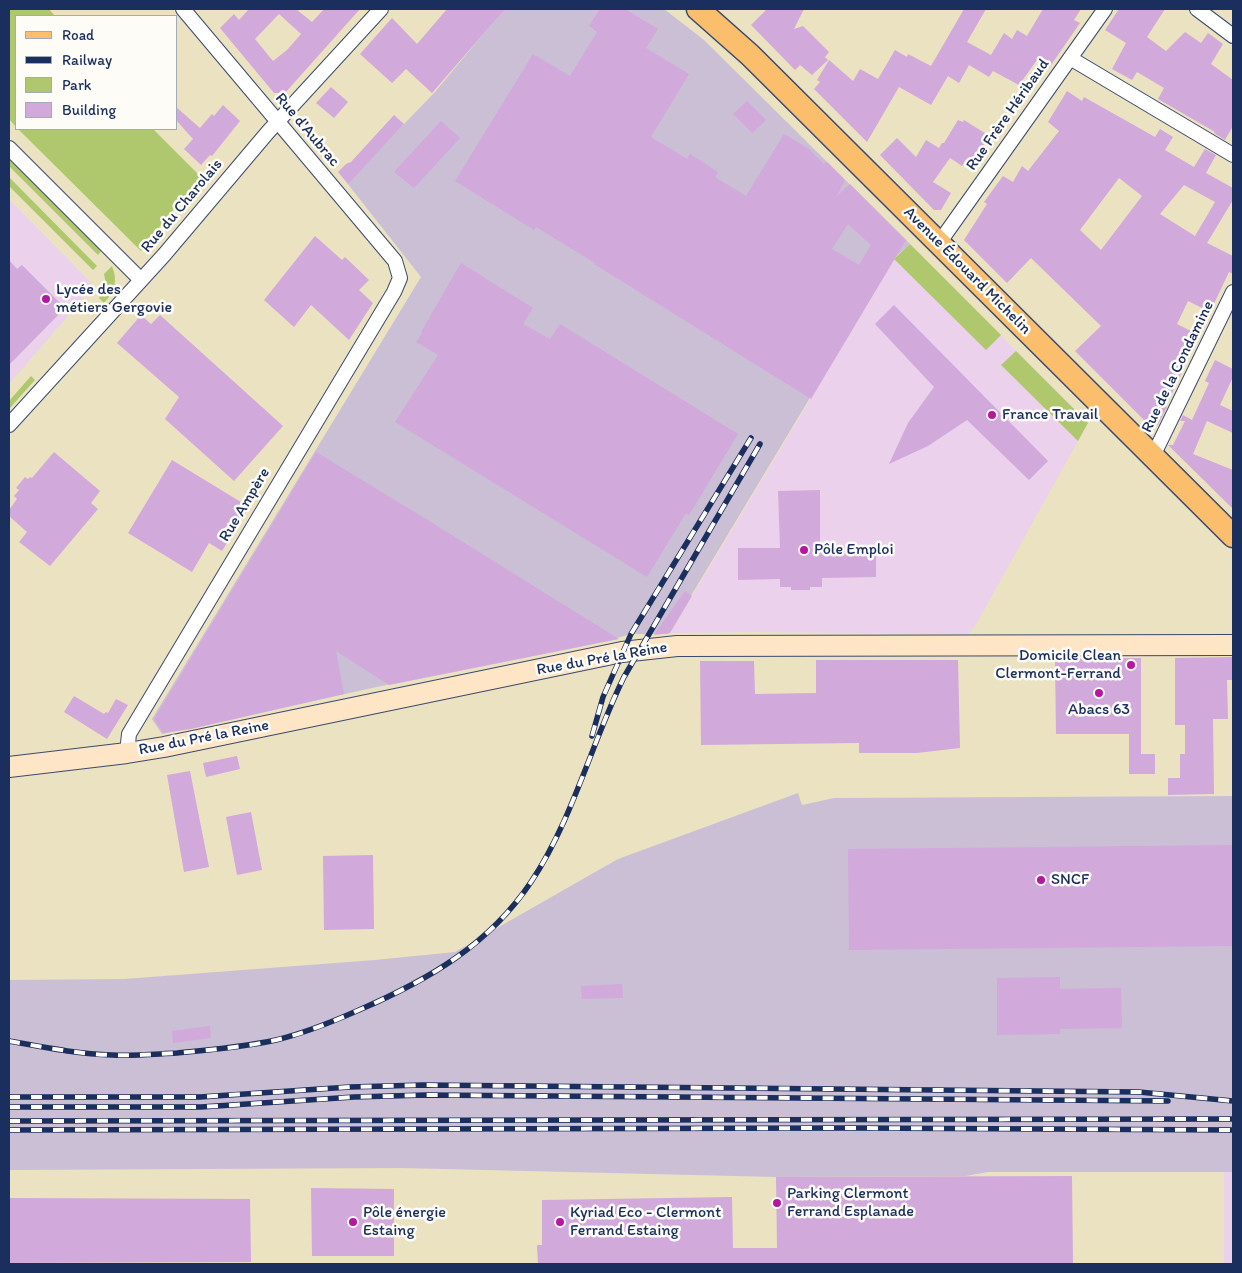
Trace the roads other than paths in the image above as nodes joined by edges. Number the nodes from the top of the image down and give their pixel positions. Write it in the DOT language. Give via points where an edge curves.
graph roads {
  1 [pos="183,9"];
  2 [pos="381,9"];
  3 [pos="698,9"];
  4 [pos="1105,9"];
  5 [pos="1197,9"];
  6 [pos="722,17"];
  7 [pos="1233,36"];
  8 [pos="1070,58"];
  9 [pos="277,121"];
  10 [pos="9,148"];
  11 [pos="1233,155"];
  12 [pos="939,243"];
  13 [pos="400,278"];
  14 [pos="141,280"];
  15 [pos="1233,292"];
  16 [pos="9,425"];
  17 [pos="1153,456"];
  18 [pos="1233,536"];
  19 [pos="1233,645"];
  20 [pos="127,753"];
  21 [pos="9,767"];
  1 -- 9 [label="street, Rue d'Aubrac"];
  2 -- 9 [label="street, Rue du Charolais"];
  3 -- 6 [label="main road, Avenue Édouard Michelin"];
  4 -- 8 [label="street, Rue Frère Héribaud"];
  5 -- 7 [label="street"];
  6 -- 12 [label="main road, Avenue Édouard Michelin" via="769,74"];
  8 -- 11 [label="street"];
  8 -- 12 [label="street, Rue Frère Héribaud"];
  9 -- 13 [label="street, Rue d'Aubrac" via="395,261"];
  9 -- 14 [label="street, Rue du Charolais"];
  10 -- 14 [label="street"];
  12 -- 17 [label="main road, Avenue Édouard Michelin"];
  13 -- 20 [label="street, Rue Ampère" via="129,734"];
  14 -- 16 [label="street, Rue du Charolais"];
  15 -- 17 [label="street, Rue de la Condamine"];
  17 -- 18 [label="main road, Avenue Édouard Michelin"];
  19 -- 20 [label="main road, Rue du Pré la Reine" via="677,646 622,652"];
  20 -- 21 [label="main road, Rue du Pré la Reine"];
}
